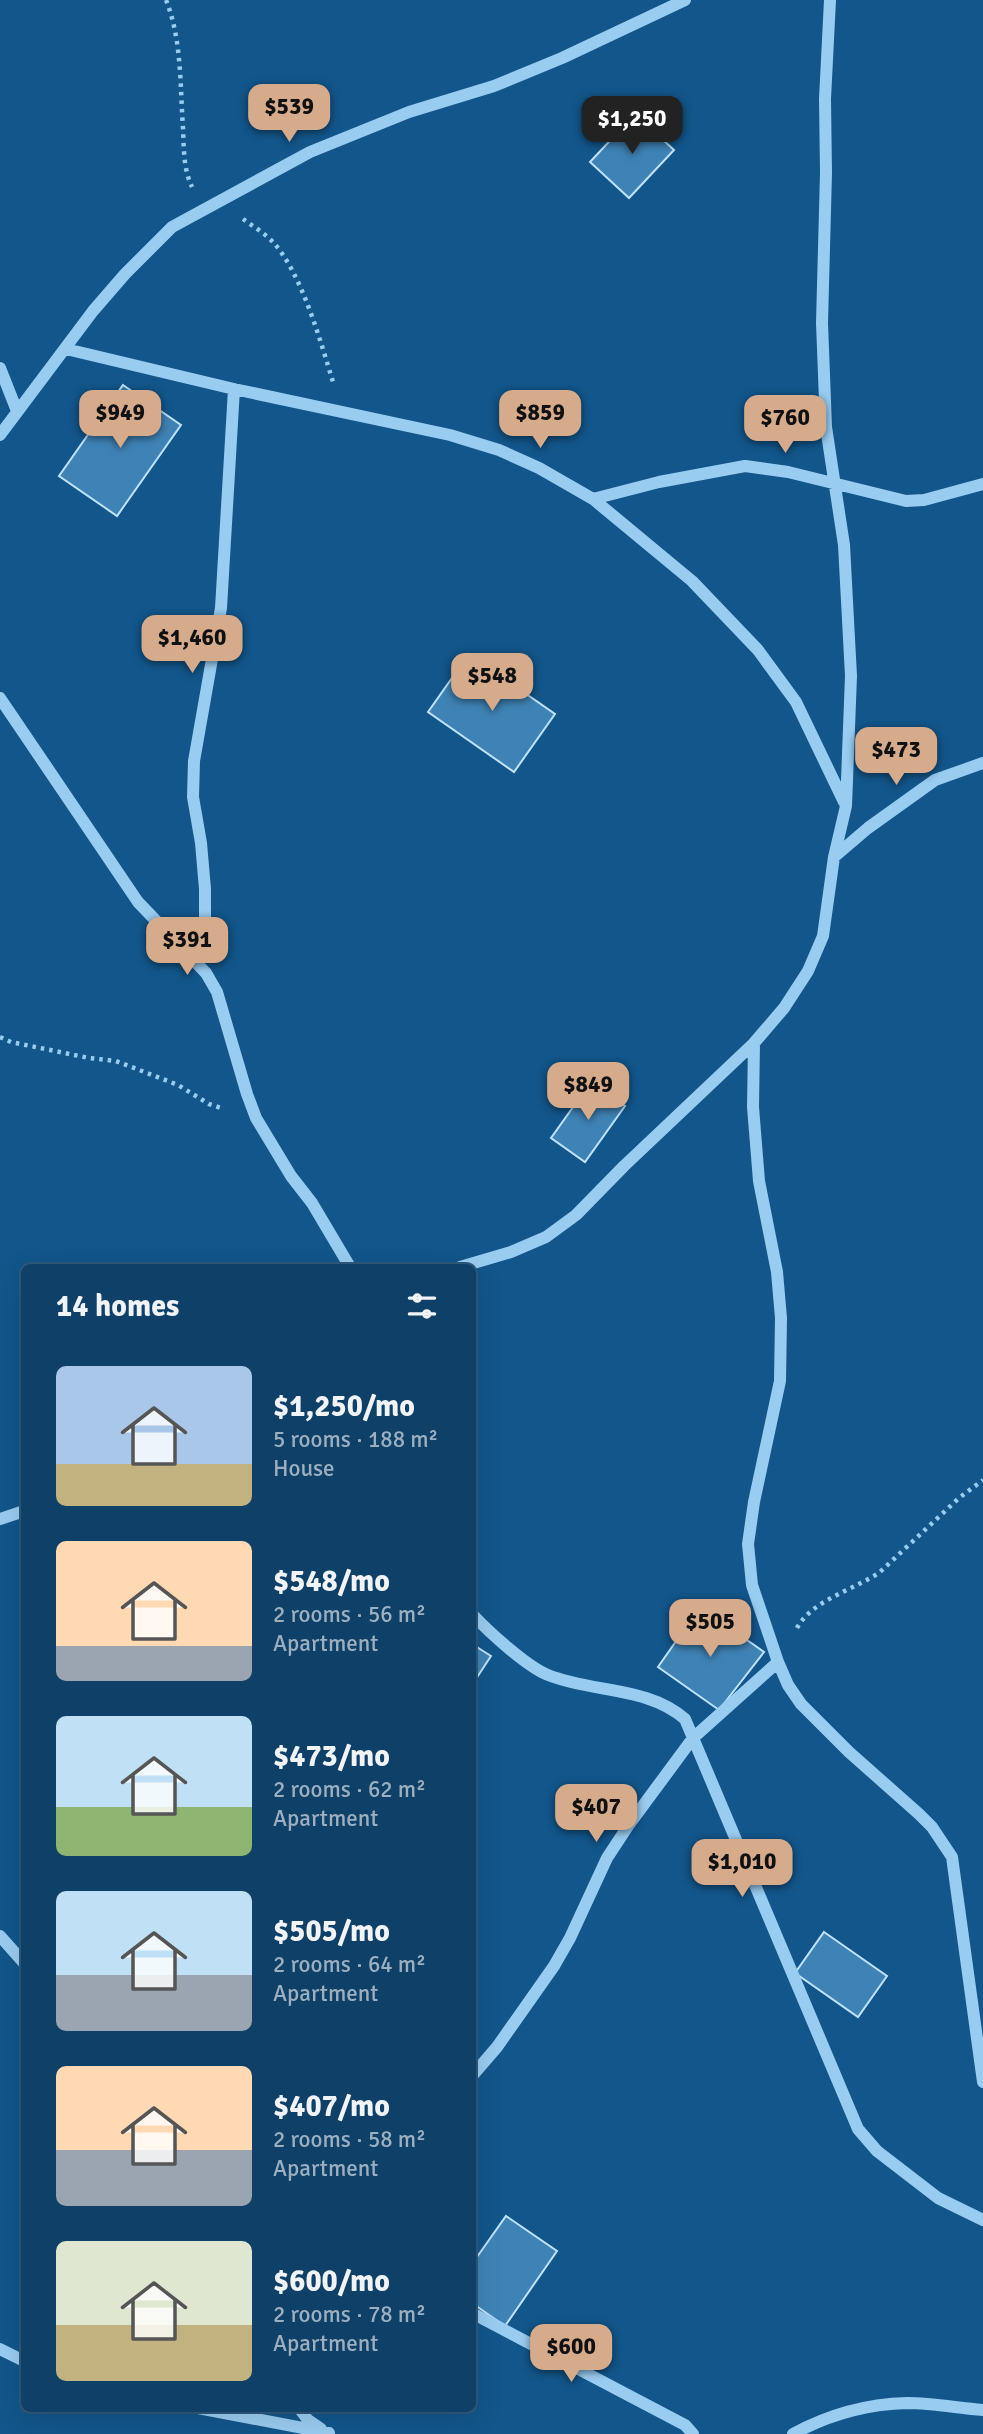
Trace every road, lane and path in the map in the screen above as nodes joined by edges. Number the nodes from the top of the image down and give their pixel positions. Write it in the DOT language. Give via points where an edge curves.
graph roads {
  1 [pos="166,0"];
  2 [pos="685,0"];
  3 [pos="830,0"];
  4 [pos="220,202"];
  5 [pos="66,349"];
  6 [pos="0,368"];
  7 [pos="234,389"];
  8 [pos="17,411"];
  9 [pos="343,412"];
  10 [pos="0,435"];
  11 [pos="833,482"];
  12 [pos="983,484"];
  13 [pos="593,499"];
  14 [pos="0,698"];
  15 [pos="983,763"];
  16 [pos="846,806"];
  17 [pos="834,857"];
  18 [pos="197,964"];
  19 [pos="0,1037"];
  20 [pos="754,1044"];
  21 [pos="256,1118"];
  22 [pos="349,1264"];
  23 [pos="470,1264"];
  24 [pos="983,1480"];
  25 [pos="21,1512"];
  26 [pos="0,1519"];
  27 [pos="476,1618"];
  28 [pos="778,1662"];
  29 [pos="693,1738"];
  30 [pos="0,1936"];
  31 [pos="21,1960"];
  32 [pos="476,2071"];
  33 [pos="983,2082"];
  34 [pos="983,2220"];
  35 [pos="476,2315"];
  36 [pos="0,2349"];
  37 [pos="21,2360"];
  38 [pos="983,2410"];
  39 [pos="218,2412"];
  40 [pos="302,2412"];
  41 [pos="329,2434"];
  42 [pos="693,2434"];
  43 [pos="793,2434"];
  1 -- 4 [label="path" via="178,52 189,180 193,188"];
  2 -- 4 [label="street" via="494,86 310,152"];
  3 -- 11 [label="street" via="822,323"];
  4 -- 5 [label="street" via="172,227 154,244"];
  4 -- 9 [label="path" via="273,242 287,261"];
  5 -- 7 [label="street"];
  5 -- 8 [label="street"];
  6 -- 8 [label="street"];
  7 -- 9 [label="street"];
  7 -- 18 [label="street" via="221,608 194,761 193,797 205,889 205,933"];
  8 -- 10 [label="street"];
  9 -- 13 [label="street" via="499,450"];
  11 -- 12 [label="street" via="915,501"];
  11 -- 13 [label="street" via="745,466"];
  11 -- 16 [label="street" via="844,545 851,676"];
  13 -- 16 [label="street" via="692,581 758,650 796,702"];
  14 -- 18 [label="street" via="138,902"];
  15 -- 17 [label="street" via="935,780"];
  16 -- 17 [label="street"];
  17 -- 20 [label="street" via="823,936 785,1008"];
  18 -- 21 [label="street" via="217,992"];
  19 -- 21 [label="path" via="127,1064 209,1104"];
  20 -- 23 [label="street" via="576,1215 546,1237"];
  20 -- 28 [label="street" via="759,1181 782,1318 780,1381 748,1544 752,1585"];
  21 -- 22 [label="street"];
  24 -- 28 [label="path" via="880,1572 804,1615"];
  25 -- 26 [label="street"];
  27 -- 29 [label="street" via="545,1675 671,1707 685,1719"];
  28 -- 29 [label="street"];
  28 -- 33 [label="street" via="801,1704 925,1820 952,1857"];
  29 -- 32 [label="street" via="607,1858 554,1966"];
  29 -- 34 [label="street" via="858,2129 877,2151 938,2198"];
  30 -- 31 [label="street"];
  35 -- 42 [label="street" via="685,2425"];
  36 -- 37 [label="street"];
  38 -- 43 [label="street" via="906,2403 821,2419"];
  39 -- 41 [label="street"];
  40 -- 41 [label="street"];
}
